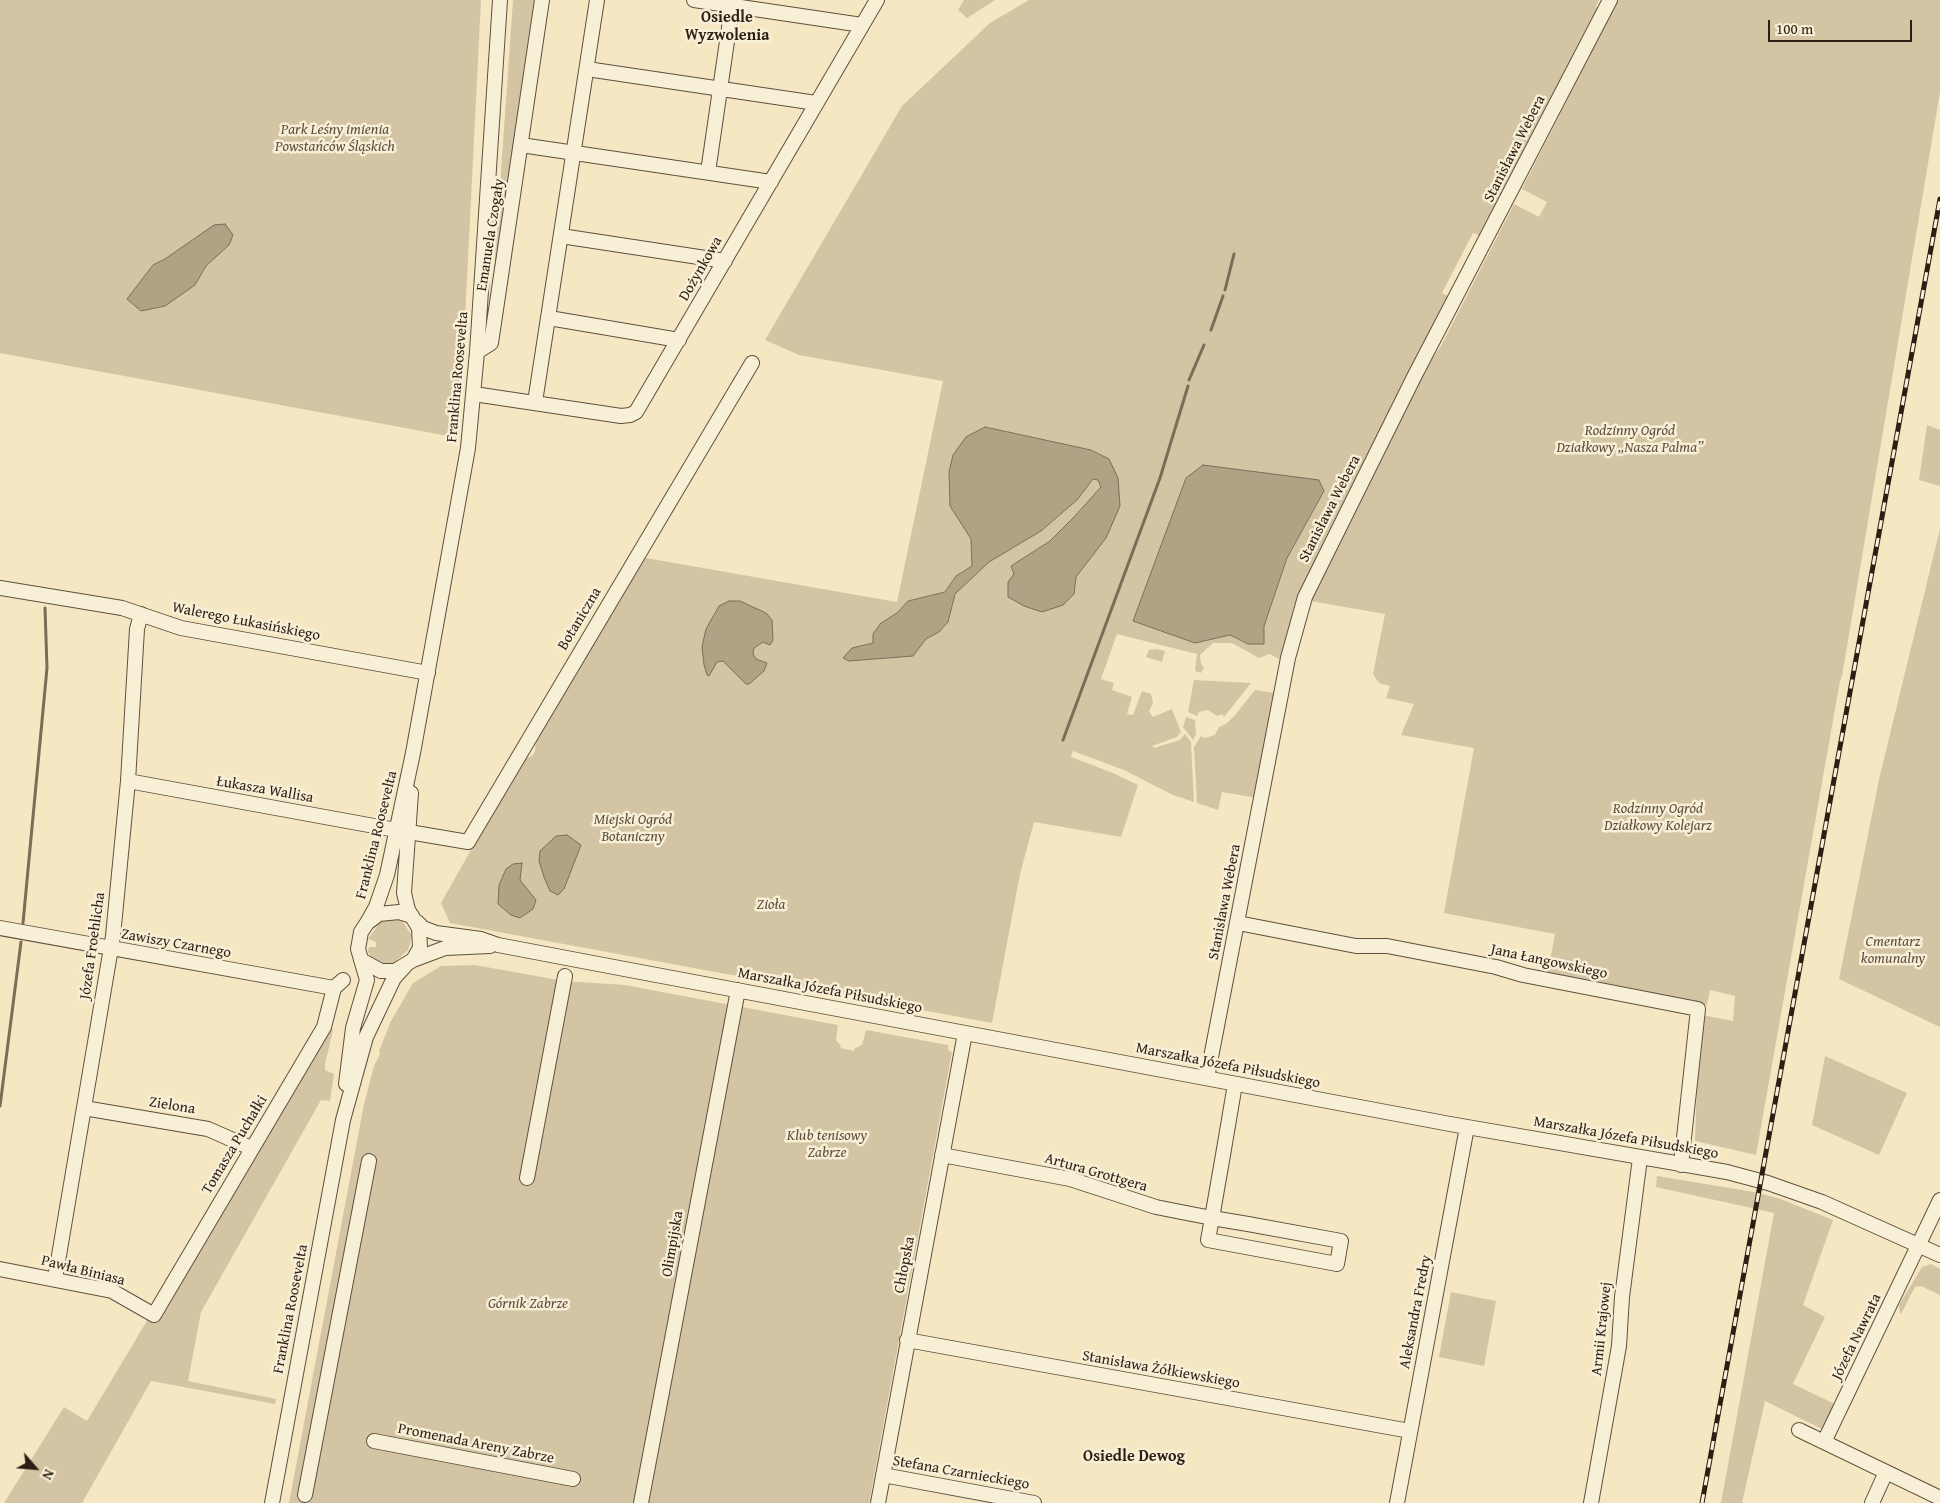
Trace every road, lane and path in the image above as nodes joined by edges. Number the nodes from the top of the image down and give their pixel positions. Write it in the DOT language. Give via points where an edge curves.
graph roads {
  1 [pos="500,0"];
  2 [pos="542,0"];
  3 [pos="597,0"];
  4 [pos="694,0"];
  5 [pos="877,0"];
  6 [pos="1610,0"];
  7 [pos="733,3"];
  8 [pos="862,25"];
  9 [pos="587,69"];
  10 [pos="720,89"];
  11 [pos="816,103"];
  12 [pos="521,145"];
  13 [pos="574,153"];
  14 [pos="708,172"];
  15 [pos="771,182"];
  16 [pos="561,236"];
  17 [pos="725,261"];
  18 [pos="549,318"];
  19 [pos="679,340"];
  20 [pos="477,352"];
  21 [pos="752,363"];
  22 [pos="474,394"];
  23 [pos="535,402"];
  24 [pos="0,588"];
  25 [pos="141,614"];
  26 [pos="428,673"];
  27 [pos="128,782"];
  28 [pos="403,831"];
  29 [pos="415,919"];
  30 [pos="368,923"];
  31 [pos="1238,924"];
  32 [pos="0,928"];
  33 [pos="498,945"];
  34 [pos="111,949"];
  35 [pos="361,960"];
  36 [pos="409,963"];
  37 [pos="565,976"];
  38 [pos="339,984"];
  39 [pos="738,990"];
  40 [pos="965,1033"];
  41 [pos="1207,1078"];
  42 [pos="1236,1084"];
  43 [pos="84,1108"];
  44 [pos="343,1120"];
  45 [pos="1467,1127"];
  46 [pos="251,1148"];
  47 [pos="942,1155"];
  48 [pos="1640,1158"];
  49 [pos="369,1161"];
  50 [pos="1681,1164"];
  51 [pos="527,1178"];
  52 [pos="1940,1200"];
  53 [pos="1212,1218"];
  54 [pos="1919,1246"];
  55 [pos="1940,1255"];
  56 [pos="0,1269"];
  57 [pos="55,1279"];
  58 [pos="154,1314"];
  59 [pos="907,1340"];
  60 [pos="1798,1430"];
  61 [pos="1410,1431"];
  62 [pos="374,1441"];
  63 [pos="1824,1442"];
  64 [pos="1886,1472"];
  65 [pos="883,1475"];
  66 [pos="573,1479"];
  67 [pos="305,1495"];
  68 [pos="1940,1498"];
  69 [pos="272,1503"];
  70 [pos="641,1503"];
  71 [pos="878,1503"];
  72 [pos="1034,1503"];
  73 [pos="1397,1503"];
  74 [pos="1591,1503"];
  75 [pos="1872,1503"];
  1 -- 20 [label="street, Franklina Roosevelta"];
  2 -- 12 [label="street, Emanuela Czogały"];
  3 -- 9 [label="street"];
  4 -- 7 [label="street"];
  5 -- 8 [label="street, Dożynkowa"];
  6 -- 31 [label="street, Stanisława Webera" via="1414,377 1306,594 1288,658"];
  7 -- 8 [label="street"];
  7 -- 10 [label="street"];
  8 -- 11 [label="street, Dożynkowa"];
  9 -- 10 [label="street"];
  9 -- 13 [label="street"];
  10 -- 11 [label="street"];
  10 -- 14 [label="street"];
  11 -- 15 [label="street, Dożynkowa"];
  12 -- 13 [label="street"];
  12 -- 20 [label="street, Emanuela Czogały" via="492,343"];
  13 -- 14 [label="street"];
  13 -- 16 [label="street"];
  14 -- 15 [label="street"];
  15 -- 17 [label="street, Dożynkowa"];
  16 -- 17 [label="street"];
  16 -- 18 [label="street"];
  17 -- 19 [label="street, Dożynkowa"];
  18 -- 19 [label="street"];
  18 -- 23 [label="street"];
  19 -- 23 [label="street, Dożynkowa" via="640,407 630,416"];
  20 -- 22 [label="street, Franklina Roosevelta"];
  21 -- 28 [label="street, Botaniczna" via="468,842"];
  22 -- 23 [label="street, Dożynkowa"];
  22 -- 26 [label="street, Franklina Roosevelta" via="468,448"];
  24 -- 25 [label="street, Walerego Łukasińskiego"];
  25 -- 26 [label="street, Walerego Łukasińskiego" via="173,626"];
  25 -- 27 [label="street, Józefa Froehlicha" via="137,629"];
  26 -- 28 [label="street, Franklina Roosevelta"];
  27 -- 28 [label="street, Łukasza Wallisa"];
  27 -- 34 [label="street, Józefa Froehlicha"];
  28 -- 29 [label="street, Franklina Roosevelta" via="404,893"];
  28 -- 30 [label="street, Franklina Roosevelta"];
  29 -- 30 [label="street" via="399,912 385,912"];
  29 -- 33 [label="street, Marszałka Józefa Piłsudskiego" via="430,932 481,939"];
  29 -- 36 [label="street" via="421,942"];
  30 -- 35 [label="street" via="358,939"];
  31 -- 41 [label="street, Stanisława Webera"];
  31 -- 50 [label="street, Jana Łangowskiego" via="1356,946 1387,946 1698,1009"];
  32 -- 34 [label="street, Zawiszy Czarnego"];
  33 -- 36 [label="street, Marszałka Józefa Piłsudskiego" via="445,948"];
  33 -- 39 [label="street, Marszałka Józefa Piłsudskiego"];
  34 -- 38 [label="street, Zawiszy Czarnego"];
  34 -- 43 [label="street, Józefa Froehlicha"];
  35 -- 36 [label="street" via="382,972 395,971"];
  35 -- 44 [label="street, Franklina Roosevelta" via="367,980 349,1048"];
  36 -- 44 [label="street, Franklina Roosevelta" via="394,978 366,1037"];
  37 -- 51 [label="street"];
  38 -- 46 [label="street, Tomasza Puchałki" via="324,1027"];
  39 -- 40 [label="street, Marszałka Józefa Piłsudskiego"];
  39 -- 70 [label="street, Olimpijska"];
  40 -- 41 [label="street, Marszałka Józefa Piłsudskiego"];
  40 -- 47 [label="street, Chłopska"];
  41 -- 42 [label="street, Marszałka Józefa Piłsudskiego"];
  42 -- 45 [label="street, Marszałka Józefa Piłsudskiego"];
  42 -- 53 [label="street"];
  43 -- 46 [label="street, Zielona" via="208,1129"];
  43 -- 57 [label="street, Józefa Froehlicha"];
  44 -- 69 [label="street, Franklina Roosevelta"];
  45 -- 48 [label="street, Marszałka Józefa Piłsudskiego"];
  45 -- 61 [label="street, Aleksandra Fredry"];
  46 -- 58 [label="street, Tomasza Puchałki"];
  47 -- 53 [label="street, Artura Grottgera" via="1070,1179 1156,1207"];
  47 -- 59 [label="street, Chłopska"];
  48 -- 50 [label="street, Marszałka Józefa Piłsudskiego"];
  48 -- 74 [label="street, Armii Krajowej" via="1619,1346"];
  49 -- 67 [label="street"];
  50 -- 54 [label="street, Marszałka Józefa Piłsudskiego" via="1768,1183 1844,1211"];
  52 -- 54 [label="street, Józefa Nawrata"];
  53 -- 53 [label="street, Artura Grottgera" via="1341,1241 1337,1264 1208,1240"];
  54 -- 55 [label="street, Marszałka Józefa Piłsudskiego"];
  54 -- 63 [label="street, Józefa Nawrata"];
  56 -- 57 [label="street, Pawła Biniasa"];
  57 -- 58 [label="street, Pawła Biniasa" via="112,1291"];
  59 -- 61 [label="street, Stanisława Żółkiewskiego"];
  59 -- 65 [label="street, Chłopska"];
  60 -- 63 [label="street"];
  61 -- 73 [label="street, Aleksandra Fredry"];
  62 -- 66 [label="street, Promenada Areny Zabrze"];
  63 -- 64 [label="street"];
  64 -- 68 [label="street"];
  64 -- 75 [label="street"];
  65 -- 71 [label="street, Chłopska"];
  65 -- 72 [label="street, Stefana Czarnieckiego"];
}
